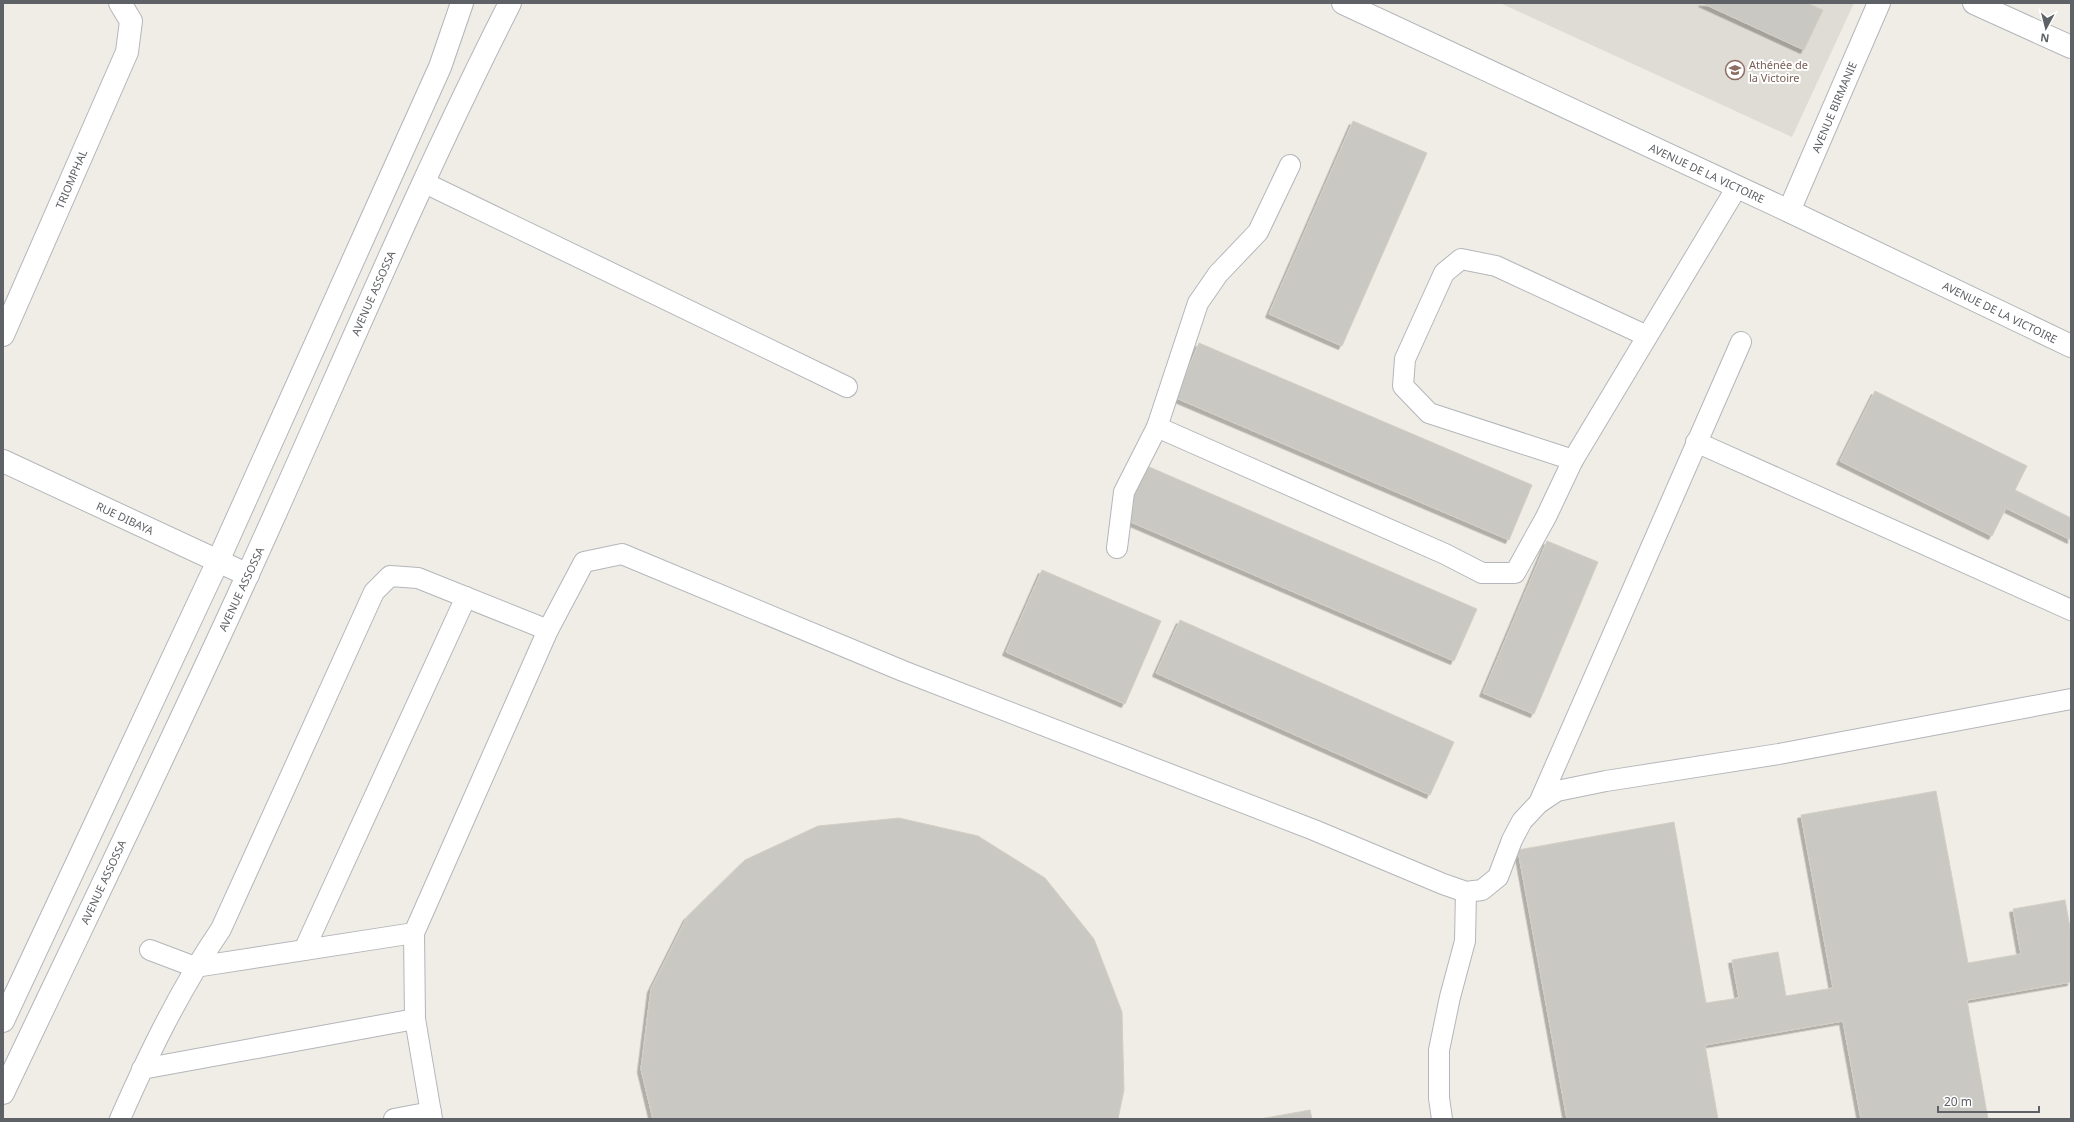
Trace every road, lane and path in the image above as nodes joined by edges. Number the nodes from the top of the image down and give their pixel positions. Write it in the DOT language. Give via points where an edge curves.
graph roads {
  1 [pos="462,3"];
  2 [pos="510,3"];
  3 [pos="1343,3"];
  4 [pos="1879,3"];
  5 [pos="1974,3"];
  6 [pos="125,12"];
  7 [pos="2071,47"];
  8 [pos="1290,165"];
  9 [pos="424,182"];
  10 [pos="1737,188"];
  11 [pos="1789,211"];
  12 [pos="3,335"];
  13 [pos="1647,336"];
  14 [pos="1741,342"];
  15 [pos="2071,346"];
  16 [pos="847,387"];
  17 [pos="1157,427"];
  18 [pos="1696,442"];
  19 [pos="1573,460"];
  20 [pos="3,461"];
  21 [pos="1117,548"];
  22 [pos="218,561"];
  23 [pos="248,575"];
  24 [pos="466,597"];
  25 [pos="2071,610"];
  26 [pos="548,630"];
  27 [pos="2071,699"];
  28 [pos="1539,803"];
  29 [pos="1466,892"];
  30 [pos="414,933"];
  31 [pos="150,950"];
  32 [pos="304,950"];
  33 [pos="195,967"];
  34 [pos="415,1020"];
  35 [pos="3,1021"];
  36 [pos="142,1069"];
  37 [pos="3,1093"];
  38 [pos="432,1115"];
  39 [pos="120,1119"];
  40 [pos="394,1119"];
  41 [pos="1442,1119"];
  1 -- 22 [label="main road" via="440,67"];
  2 -- 9 [label="main road, AVENUE ASSOSSA" via="470,81"];
  3 -- 10 [label="main road, AVENUE DE LA VICTOIRE"];
  4 -- 11 [label="main road, AVENUE BIRMANIE"];
  5 -- 7 [label="main road"];
  6 -- 12 [label="main road, TRIOMPHAL" via="127,52"];
  8 -- 17 [label="lane" via="1258,232 1218,274 1198,303"];
  9 -- 16 [label="lane"];
  9 -- 23 [label="main road, AVENUE ASSOSSA"];
  10 -- 11 [label="main road, AVENUE DE LA VICTOIRE"];
  10 -- 13 [label="lane"];
  11 -- 15 [label="main road, AVENUE DE LA VICTOIRE"];
  13 -- 19 [label="lane"];
  13 -- 19 [label="lane" via="1496,266 1461,259 1444,273 1405,360 1403,386 1429,414"];
  14 -- 18 [label="lane"];
  17 -- 19 [label="lane" via="1445,554 1482,573 1515,573 1546,517"];
  17 -- 21 [label="lane" via="1124,492"];
  18 -- 25 [label="lane"];
  18 -- 28 [label="lane"];
  20 -- 22 [label="main road, RUE DIBAYA"];
  22 -- 23 [label="main road, RUE DIBAYA"];
  22 -- 35 [label="main road"];
  23 -- 37 [label="main road, AVENUE ASSOSSA"];
  24 -- 26 [label="lane"];
  24 -- 32 [label="lane"];
  24 -- 33 [label="lane" via="418,578 390,576 374,592 221,929"];
  26 -- 29 [label="lane" via="584,562 622,554 903,671 1314,830"];
  26 -- 30 [label="lane"];
  27 -- 28 [label="lane" via="1779,754 1606,780 1557,791"];
  28 -- 29 [label="lane" via="1522,821 1498,877 1482,890"];
  29 -- 41 [label="lane" via="1465,941 1438,1050"];
  30 -- 32 [label="lane"];
  30 -- 34 [label="lane"];
  31 -- 33 [label="lane"];
  32 -- 33 [label="lane"];
  33 -- 36 [label="lane"];
  34 -- 36 [label="lane"];
  34 -- 38 [label="lane"];
  36 -- 39 [label="lane"];
  38 -- 40 [label="lane"];
}
